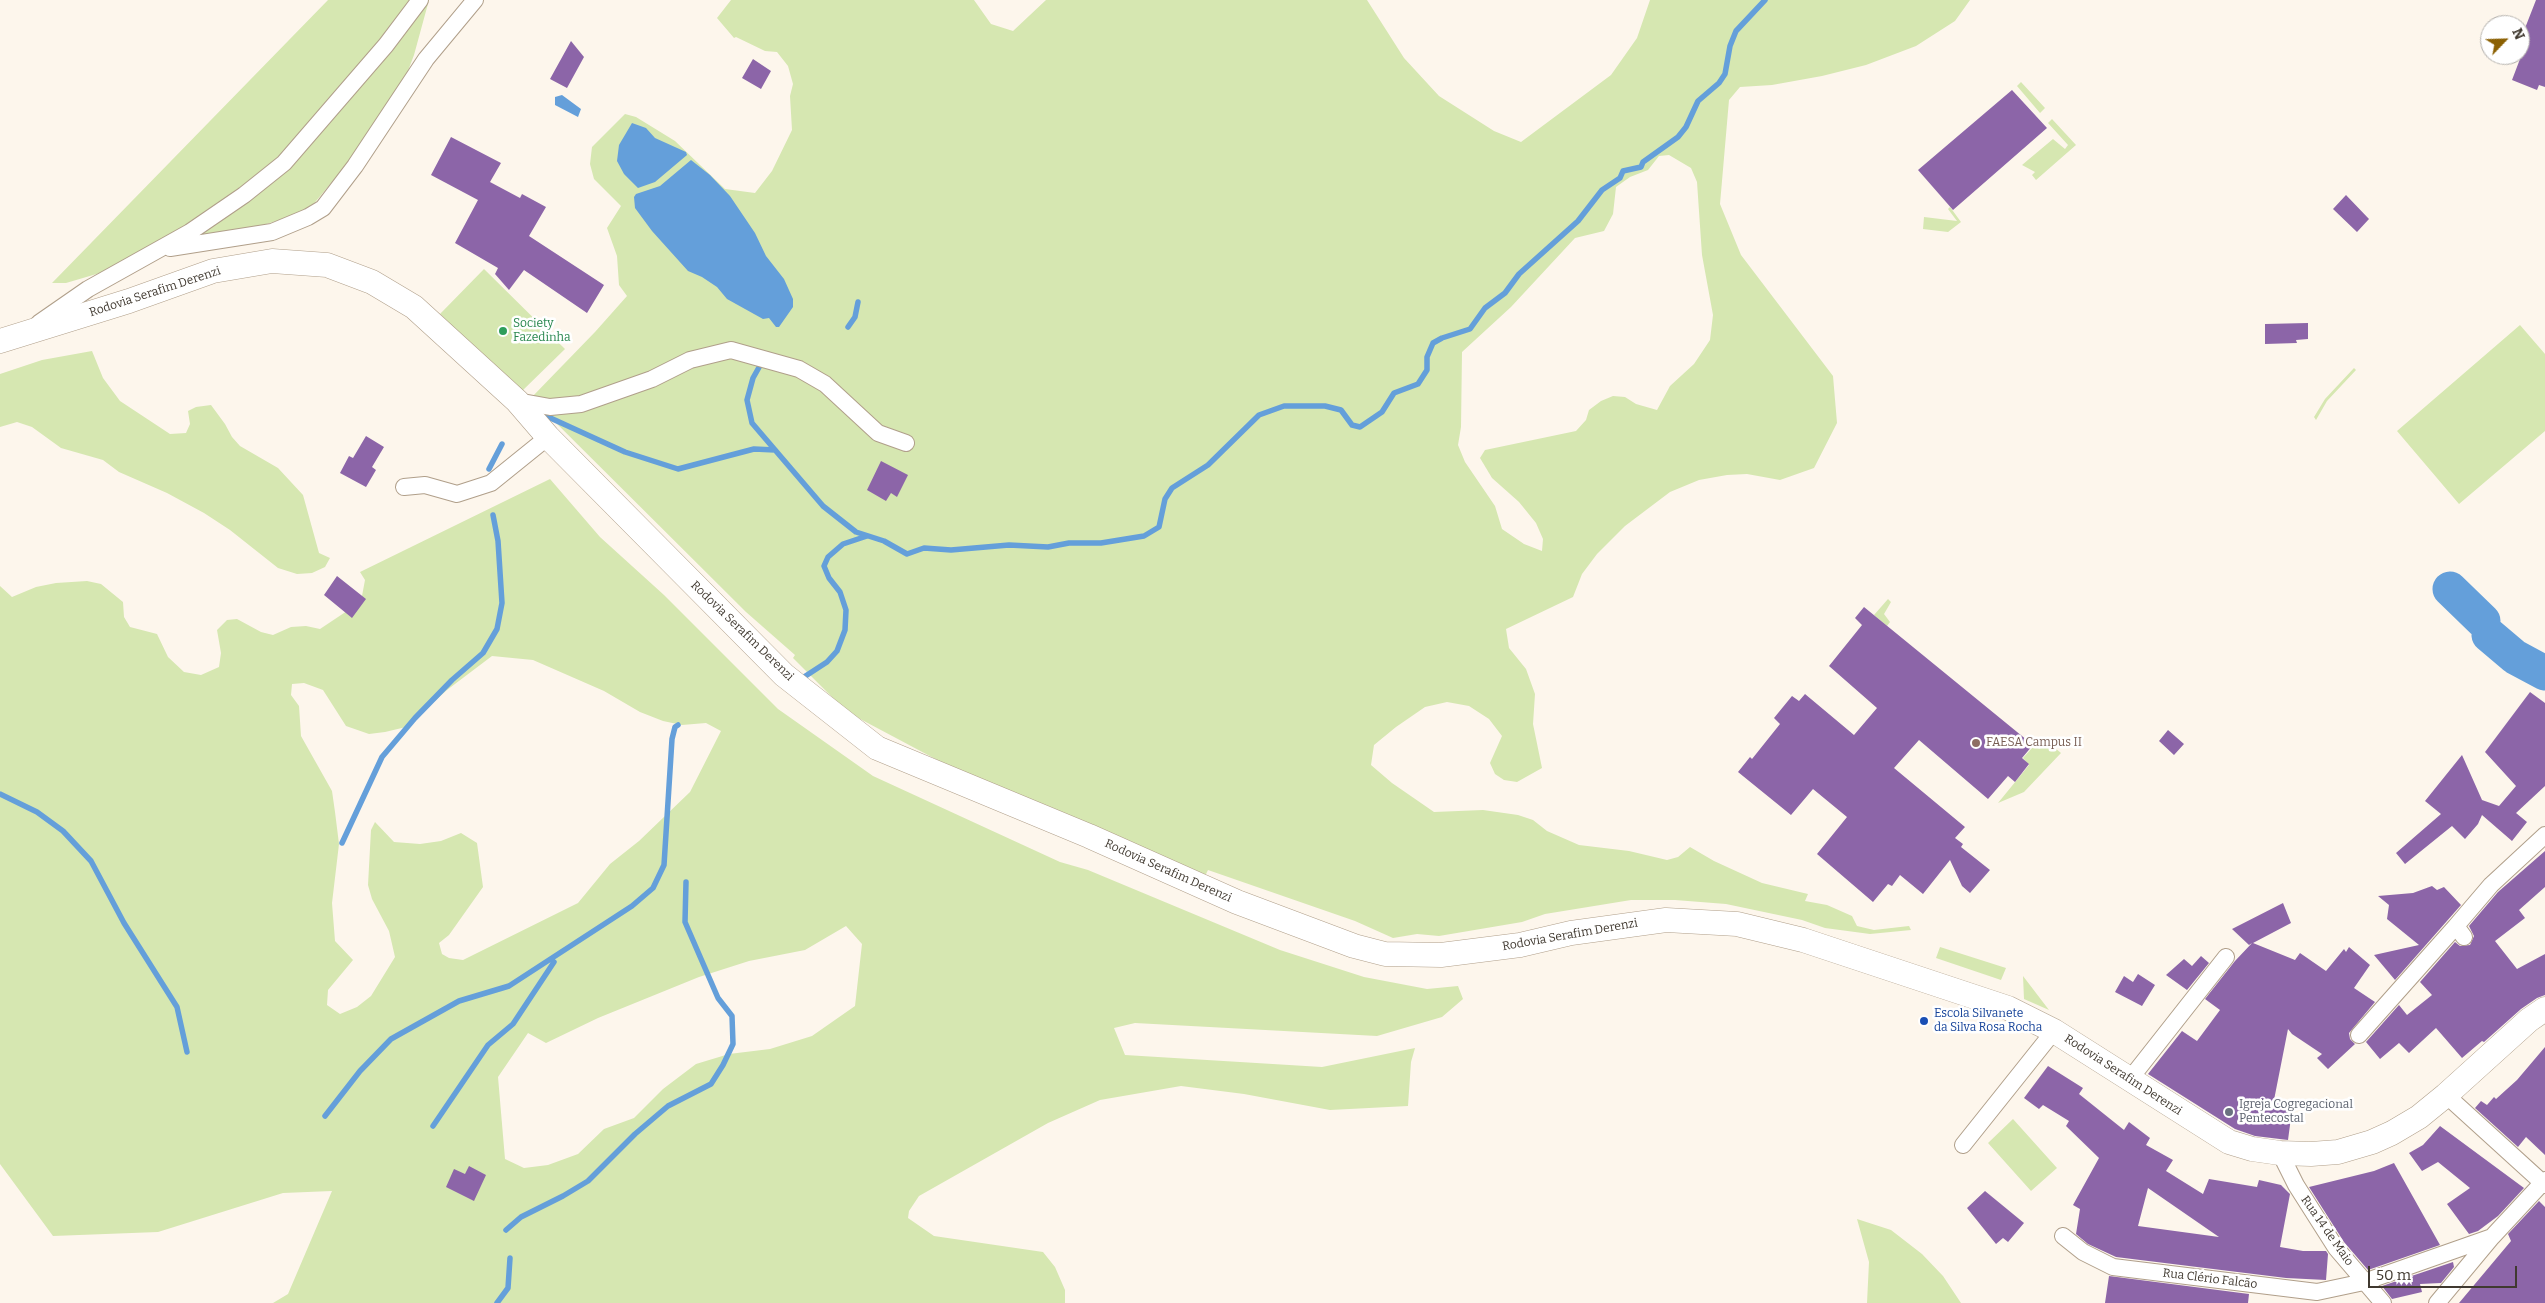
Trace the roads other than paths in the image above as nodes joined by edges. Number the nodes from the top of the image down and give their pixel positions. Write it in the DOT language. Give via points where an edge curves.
graph roads {
  1 [pos="420,0"];
  2 [pos="475,0"];
  3 [pos="160,249"];
  4 [pos="23,334"];
  5 [pos="0,341"];
  6 [pos="517,401"];
  7 [pos="548,437"];
  8 [pos="906,443"];
  9 [pos="404,487"];
  10 [pos="2545,835"];
  11 [pos="2226,957"];
  12 [pos="2537,1015"];
  13 [pos="2054,1031"];
  14 [pos="2359,1035"];
  15 [pos="2130,1079"];
  16 [pos="2446,1095"];
  17 [pos="1963,1145"];
  18 [pos="2280,1153"];
  19 [pos="2544,1183"];
  20 [pos="2064,1236"];
  21 [pos="2492,1237"];
  22 [pos="2364,1282"];
  23 [pos="2382,1303"];
  24 [pos="2437,1303"];
  1 -- 3 [label="street" via="386,46 284,163 244,195"];
  2 -- 3 [label="street" via="426,59 323,208 272,232"];
  3 -- 4 [label="street" via="88,289"];
  4 -- 5 [label="main road, Rodovia Serafim Derenzi"];
  4 -- 6 [label="main road, Rodovia Serafim Derenzi" via="213,271 272,260 327,265 372,282 414,307"];
  6 -- 7 [label="main road, Rodovia Serafim Derenzi"];
  6 -- 8 [label="street" via="550,407 580,404 652,379 690,360 731,350 799,369 824,384 878,433"];
  7 -- 9 [label="street" via="491,483 457,494 425,484"];
  7 -- 13 [label="main road, Rodovia Serafim Derenzi" via="784,675 877,748 1237,902 1354,946 1384,954 1411,956 1520,945 1571,933 1666,920 1738,924 1804,940 1972,994"];
  10 -- 14 [label="street" via="2491,885 2460,931"];
  11 -- 15 [label="street"];
  12 -- 16 [label="main road, Rodovia Serafim Derenzi"];
  13 -- 15 [label="main road, Rodovia Serafim Derenzi"];
  13 -- 17 [label="street"];
  15 -- 18 [label="main road, Rodovia Serafim Derenzi" via="2229,1142"];
  16 -- 18 [label="main road, Rodovia Serafim Derenzi" via="2419,1117 2372,1142 2338,1152"];
  16 -- 19 [label="street"];
  18 -- 22 [label="street, Rua 14 de Maio" via="2296,1186"];
  19 -- 21 [label="street"];
  20 -- 22 [label="street, Rua Clério Falcão" via="2083,1252 2113,1267 2317,1292"];
  21 -- 22 [label="street, Rua Clério Falcão"];
  21 -- 24 [label="street"];
  22 -- 23 [label="street, Rua 14 de Maio"];
}
